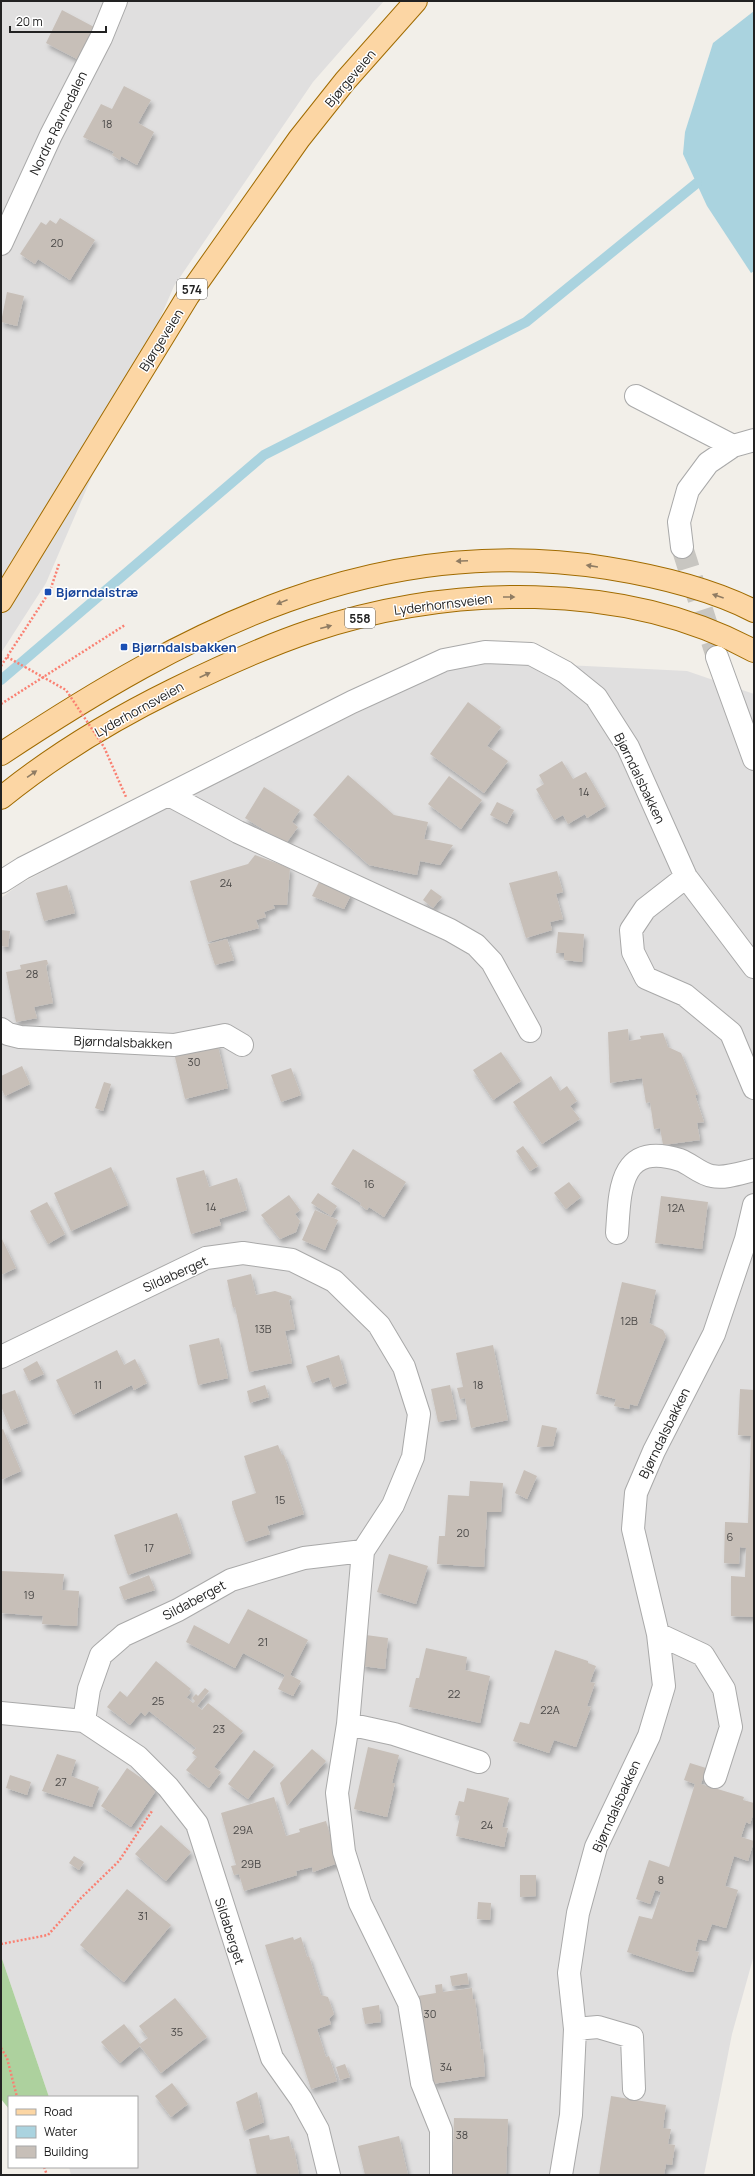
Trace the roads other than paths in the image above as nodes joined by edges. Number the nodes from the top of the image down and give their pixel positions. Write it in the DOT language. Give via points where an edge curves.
graph roads {
  1 [pos="116,1"];
  2 [pos="416,1"];
  3 [pos="1,244"];
  4 [pos="636,396"];
  5 [pos="754,440"];
  6 [pos="733,446"];
  7 [pos="682,547"];
  8 [pos="1,601"];
  9 [pos="754,611"];
  10 [pos="754,651"];
  11 [pos="717,657"];
  12 [pos="1,754"];
  13 [pos="754,758"];
  14 [pos="169,795"];
  15 [pos="1,798"];
  16 [pos="686,877"];
  17 [pos="1,882"];
  18 [pos="754,967"];
  19 [pos="1,1029"];
  20 [pos="530,1031"];
  21 [pos="242,1046"];
  22 [pos="754,1088"];
  23 [pos="754,1170"];
  24 [pos="754,1205"];
  25 [pos="617,1233"];
  26 [pos="750,1242"];
  27 [pos="1,1357"];
  28 [pos="363,1551"];
  29 [pos="658,1634"];
  30 [pos="1,1713"];
  31 [pos="84,1721"];
  32 [pos="348,1724"];
  33 [pos="479,1762"];
  34 [pos="715,1777"];
  35 [pos="575,2029"];
  36 [pos="634,2089"];
  37 [pos="329,2175"];
  38 [pos="440,2175"];
  39 [pos="561,2175"];
  1 -- 3 [label="street, Nordre Ravnedalen" via="101,38 51,135"];
  2 -- 8 [label="main road, Bjørgeveien / 574" via="345,81 299,139 188,296"];
  4 -- 6 [label="street"];
  5 -- 6 [label="street"];
  6 -- 7 [label="street" via="708,463 688,490 678,522"];
  9 -- 12 [label="main road, one-way" via="686,585 568,562 504,559 448,562 399,569 339,582 294,597 232,623 166,654 125,677 47,723"];
  15 -- 10 [label="main road, Lyderhornsveien / 558, one-way" via="68,750 127,713 193,680 250,654 312,631 371,614 442,602 490,598 566,599 631,607 694,625"];
  11 -- 13 [label="street"];
  14 -- 16 [label="street, Bjørndalsbakken" via="352,702 444,660 485,652 531,654 565,672 596,697 628,747"];
  14 -- 17 [label="street, Bjørndalsbakken" via="23,868"];
  14 -- 20 [label="street" via="238,832 450,930 476,945 492,962"];
  16 -- 18 [label="street, Bjørndalsbakken"];
  16 -- 22 [label="street" via="645,909 632,930 633,952 646,978 685,995 731,1033"];
  19 -- 21 [label="street, Bjørndalsbakken" via="20,1037 174,1045 225,1035"];
  23 -- 25 [label="street" via="713,1177 685,1162 671,1158 639,1159 629,1167 624,1176"];
  24 -- 26 [label="street, Bjørndalsbakken"];
  26 -- 29 [label="street, Bjørndalsbakken" via="714,1334 654,1451 636,1493 632,1529"];
  27 -- 28 [label="street, Sildaberget" via="206,1258 243,1253 292,1260 334,1280 379,1325 404,1367 418,1414 413,1457 392,1505"];
  28 -- 31 [label="street, Sildaberget" via="304,1558 231,1580 178,1610 124,1635 101,1655 89,1689"];
  28 -- 32 [label="street, Sildaberget"];
  29 -- 34 [label="street" via="703,1655 724,1689 731,1727"];
  29 -- 35 [label="street, Bjørndalsbakken" via="664,1686 649,1736 596,1847 578,1913 569,1973"];
  30 -- 31 [label="street, Sildaberget"];
  31 -- 37 [label="street, Sildaberget" via="138,1757 168,1787 197,1824 272,2058 301,2099 318,2130"];
  32 -- 33 [label="street" via="394,1734"];
  32 -- 38 [label="street, Sildaberget" via="337,1793 344,1852 360,1903 409,2003 422,2083 441,2130"];
  35 -- 36 [label="street" via="598,2027 632,2038"];
  35 -- 39 [label="street, Bjørndalsbakken" via="571,2115"];
}
